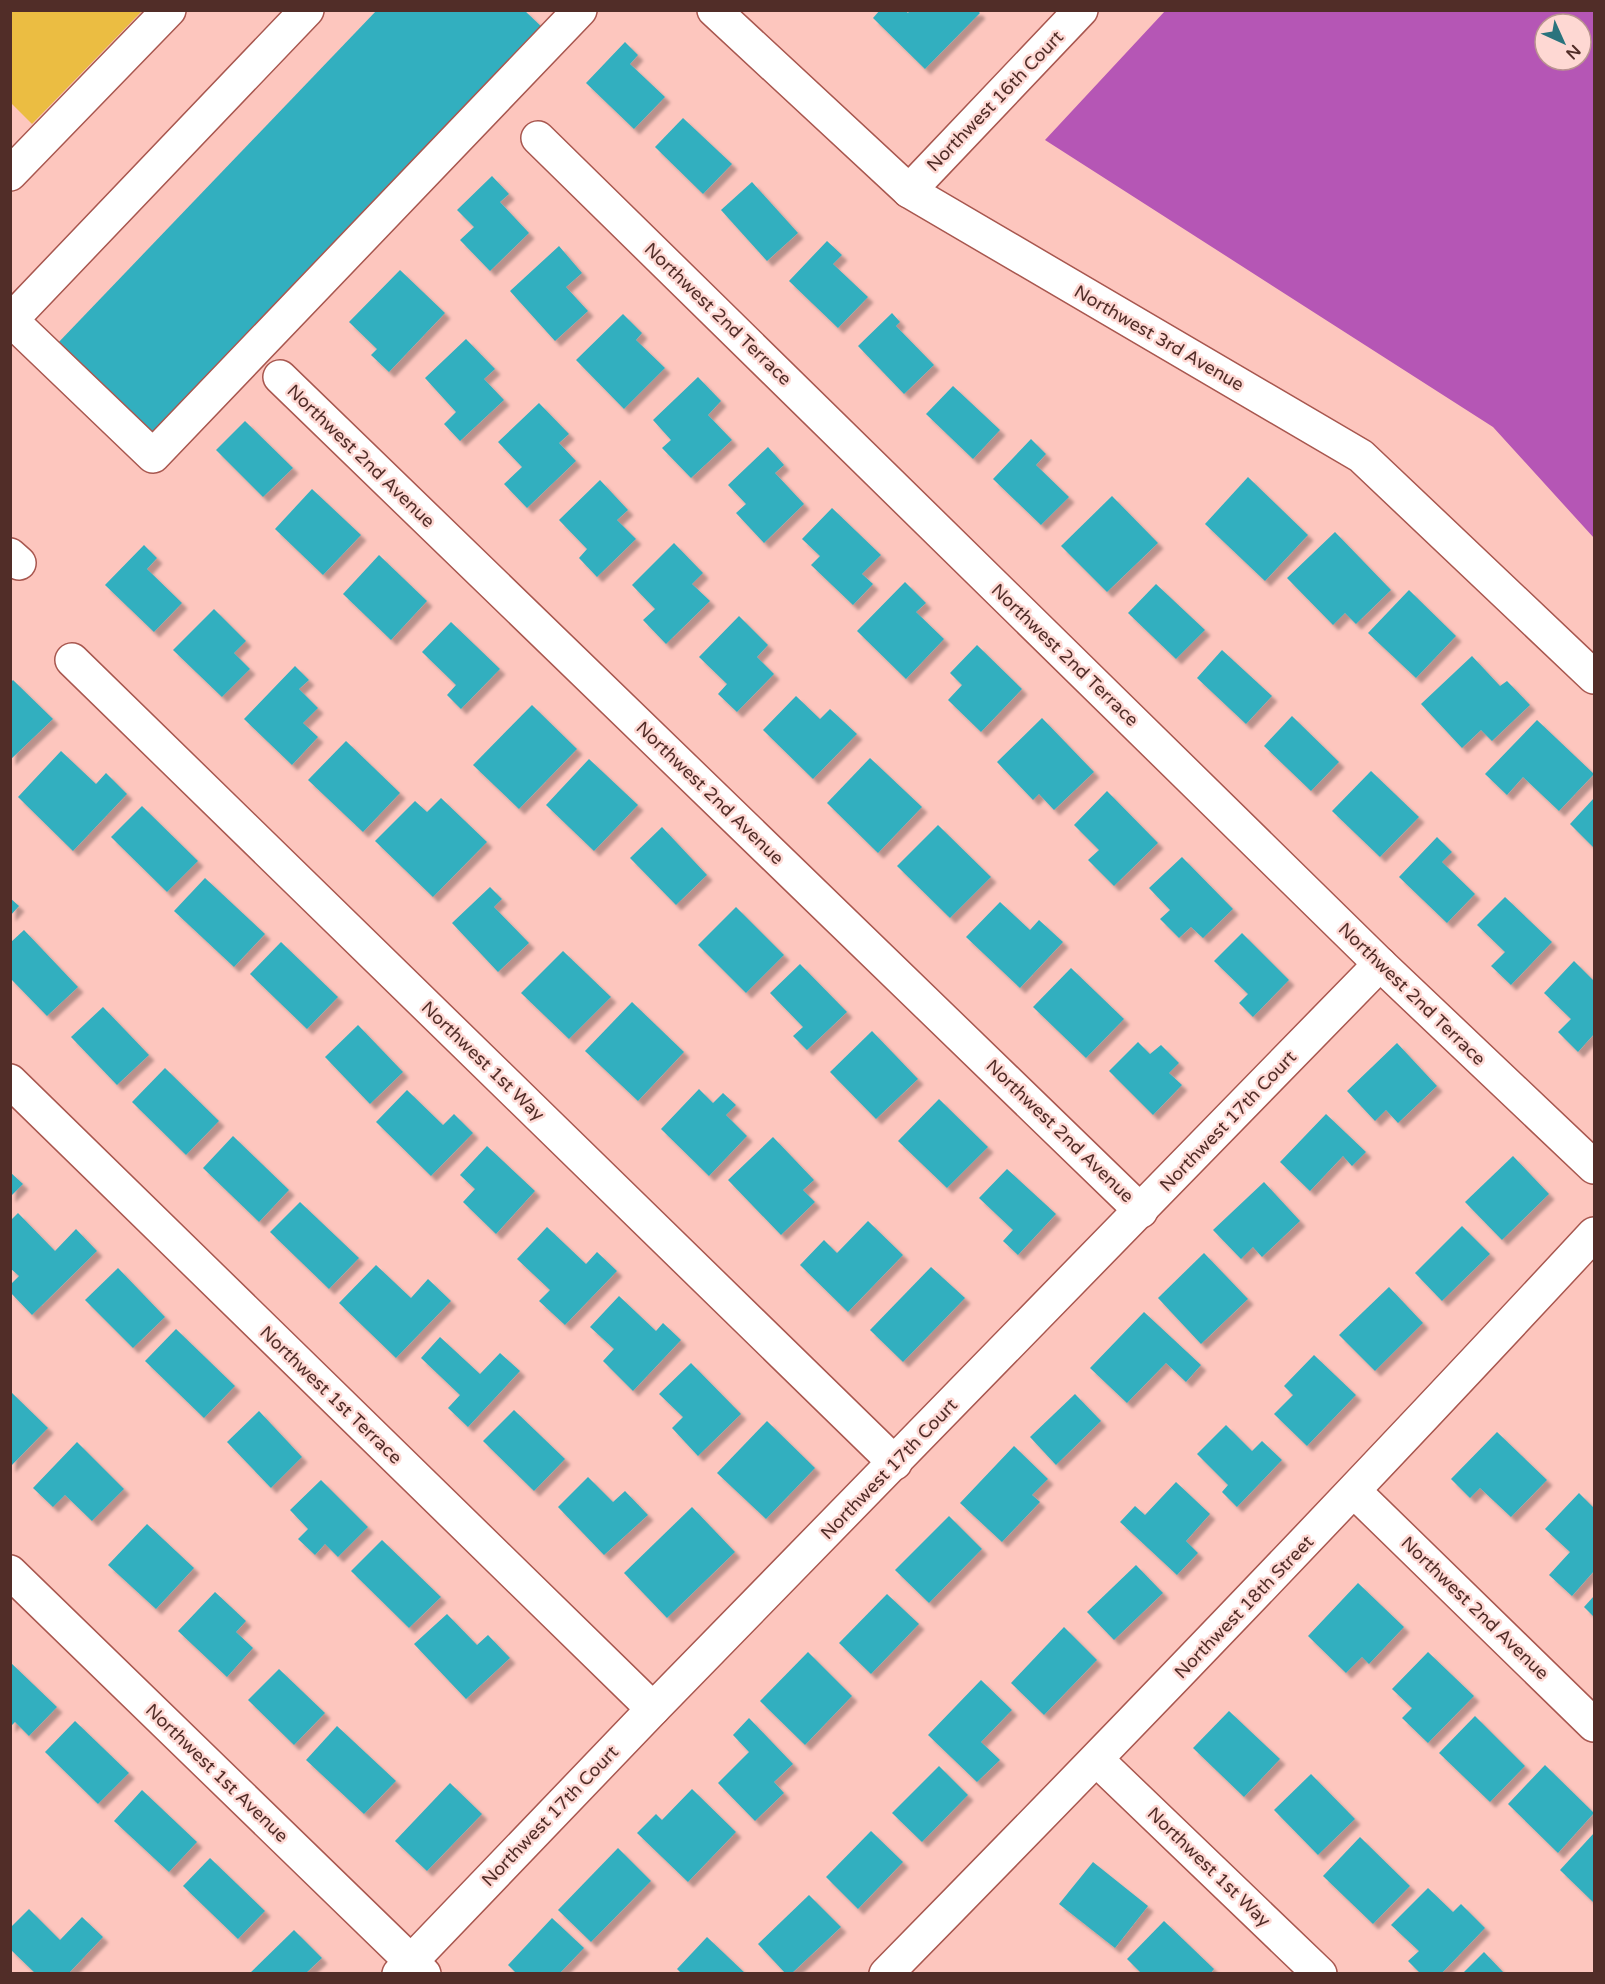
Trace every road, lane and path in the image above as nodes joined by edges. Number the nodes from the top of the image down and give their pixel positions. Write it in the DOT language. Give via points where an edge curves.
graph roads {
  1 [pos="169,10"];
  2 [pos="307,10"];
  3 [pos="580,10"];
  4 [pos="714,10"];
  5 [pos="1082,10"];
  6 [pos="538,138"];
  7 [pos="10,174"];
  8 [pos="909,192"];
  9 [pos="11,319"];
  10 [pos="279,376"];
  11 [pos="72,660"];
  12 [pos="1594,677"];
  13 [pos="1380,964"];
  14 [pos="10,1081"];
  15 [pos="1594,1167"];
  16 [pos="1141,1210"];
  17 [pos="1594,1234"];
  18 [pos="895,1462"];
  19 [pos="1355,1492"];
  20 [pos="10,1572"];
  21 [pos="653,1709"];
  22 [pos="1594,1725"];
  23 [pos="1097,1760"];
  24 [pos="411,1970"];
  25 [pos="886,1974"];
  26 [pos="1320,1974"];
  1 -- 7 [label="street"];
  2 -- 9 [label="street"];
  3 -- 9 [label="street" via="153,456"];
  4 -- 8 [label="street, Northwest 3rd Avenue"];
  5 -- 8 [label="street, Northwest 16th Court"];
  6 -- 13 [label="street, Northwest 2nd Terrace"];
  8 -- 12 [label="street, Northwest 3rd Avenue" via="1361,456"];
  10 -- 16 [label="street, Northwest 2nd Avenue"];
  11 -- 18 [label="street, Northwest 1st Way"];
  13 -- 15 [label="street, Northwest 2nd Terrace"];
  13 -- 16 [label="street, Northwest 17th Court"];
  14 -- 21 [label="street, Northwest 1st Terrace"];
  16 -- 18 [label="street, Northwest 17th Court"];
  17 -- 19 [label="street, Northwest 18th Street"];
  18 -- 21 [label="street, Northwest 17th Court"];
  19 -- 22 [label="street, Northwest 2nd Avenue"];
  19 -- 23 [label="street, Northwest 18th Street"];
  20 -- 24 [label="street, Northwest 1st Avenue"];
  21 -- 24 [label="street, Northwest 17th Court"];
  23 -- 25 [label="street, Northwest 18th Street"];
  23 -- 26 [label="street, Northwest 1st Way"];
}
